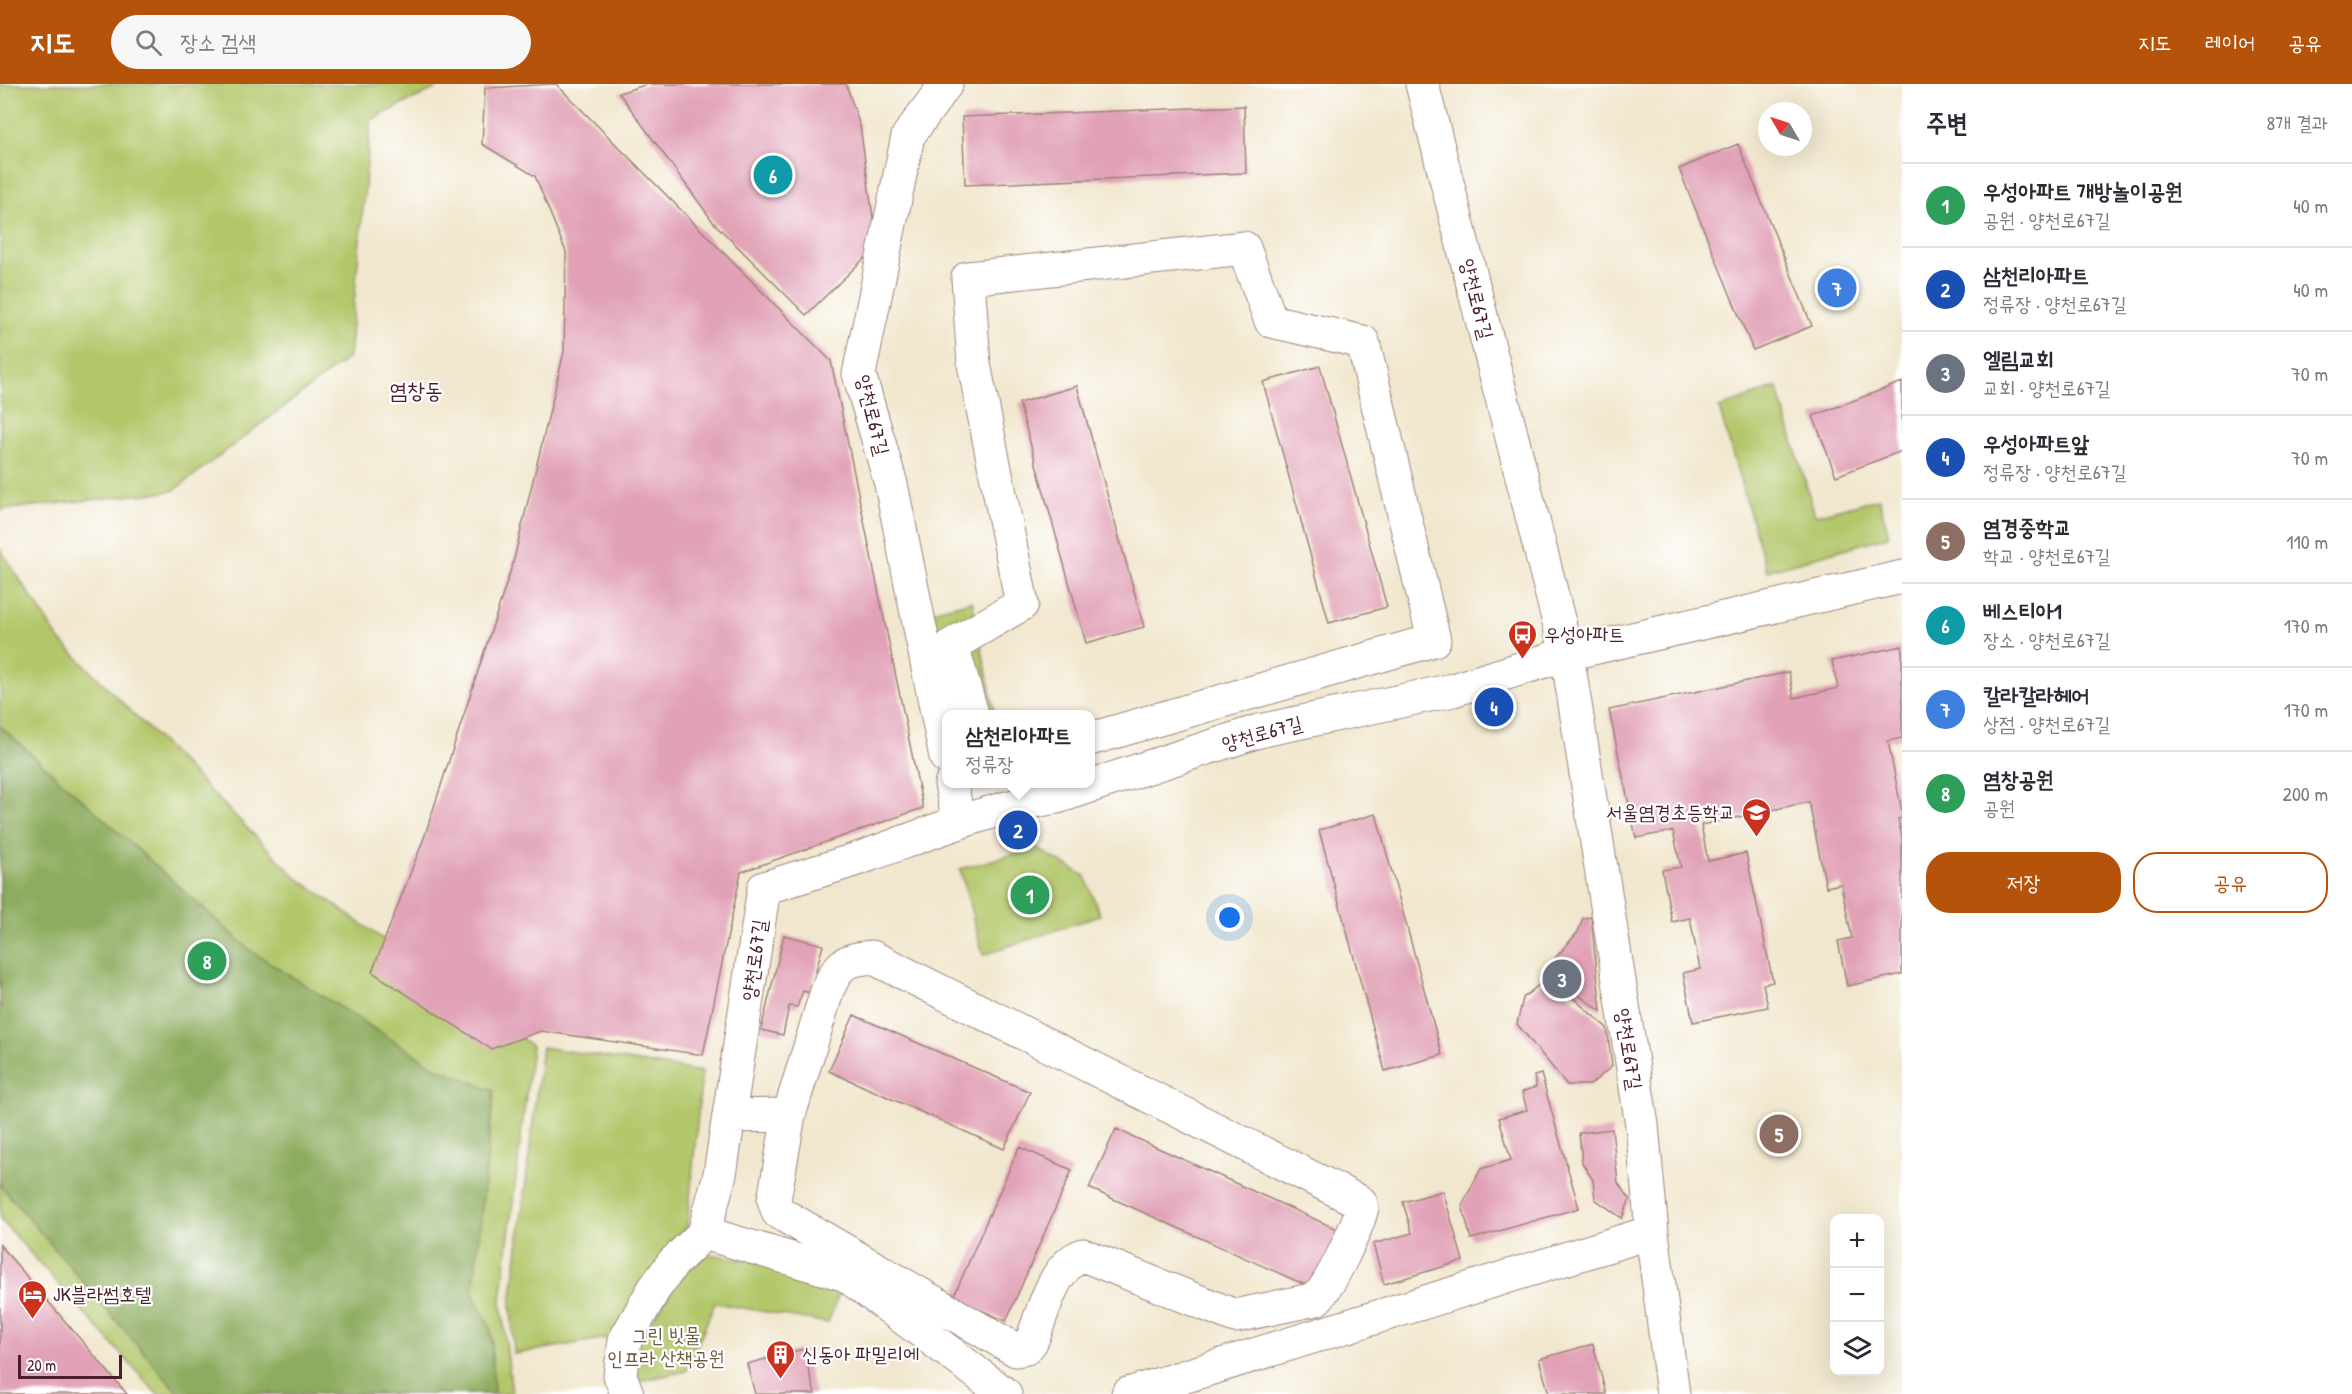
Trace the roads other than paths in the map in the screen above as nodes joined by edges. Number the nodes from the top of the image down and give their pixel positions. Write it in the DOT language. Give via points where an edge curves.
graph roads {
  1 [pos="946,84"];
  2 [pos="1422,84"];
  3 [pos="1902,576"];
  4 [pos="1434,640"];
  5 [pos="1567,654"];
  6 [pos="1453,690"];
  7 [pos="971,710"];
  8 [pos="942,737"];
  9 [pos="1095,738"];
  10 [pos="1095,778"];
  11 [pos="952,788"];
  12 [pos="1054,790"];
  13 [pos="959,821"];
  14 [pos="789,1115"];
  15 [pos="730,1116"];
  16 [pos="1652,1232"];
  17 [pos="704,1233"];
  18 [pos="627,1394"];
  19 [pos="1005,1394"];
  20 [pos="1128,1394"];
  21 [pos="1673,1394"];
  1 -- 8 [label="street, 양천로67길" via="908,136 860,374 891,484"];
  2 -- 5 [label="street, 양천로67길"];
  3 -- 5 [label="street, 양천로67길"];
  4 -- 6 [label="street"];
  4 -- 7 [label="street" via="1363,342 1271,321 1244,248 968,278 974,364 1022,604 952,645"];
  4 -- 9 [label="street"];
  5 -- 6 [label="street, 양천로67길"];
  5 -- 16 [label="street, 양천로67길" via="1642,1125"];
  6 -- 10 [label="street, 양천로67길" via="1259,731"];
  11 -- 13 [label="street"];
  12 -- 13 [label="street, 양천로67길"];
  13 -- 15 [label="street, 양천로67길" via="764,888"];
  14 -- 14 [label="street" via="774,1200 778,1212 1016,1350 1026,1348 1032,1340 1064,1266 1083,1255 1235,1316 1316,1299 1331,1277 1362,1207 1360,1202 872,957 853,959 837,969"];
  14 -- 15 [label="street"];
  15 -- 17 [label="street, 양천로67길"];
  16 -- 20 [label="street"];
  16 -- 21 [label="street, 양천로67길"];
  17 -- 18 [label="street" via="673,1263 625,1340 620,1375"];
  17 -- 19 [label="street" via="846,1275"];
}
